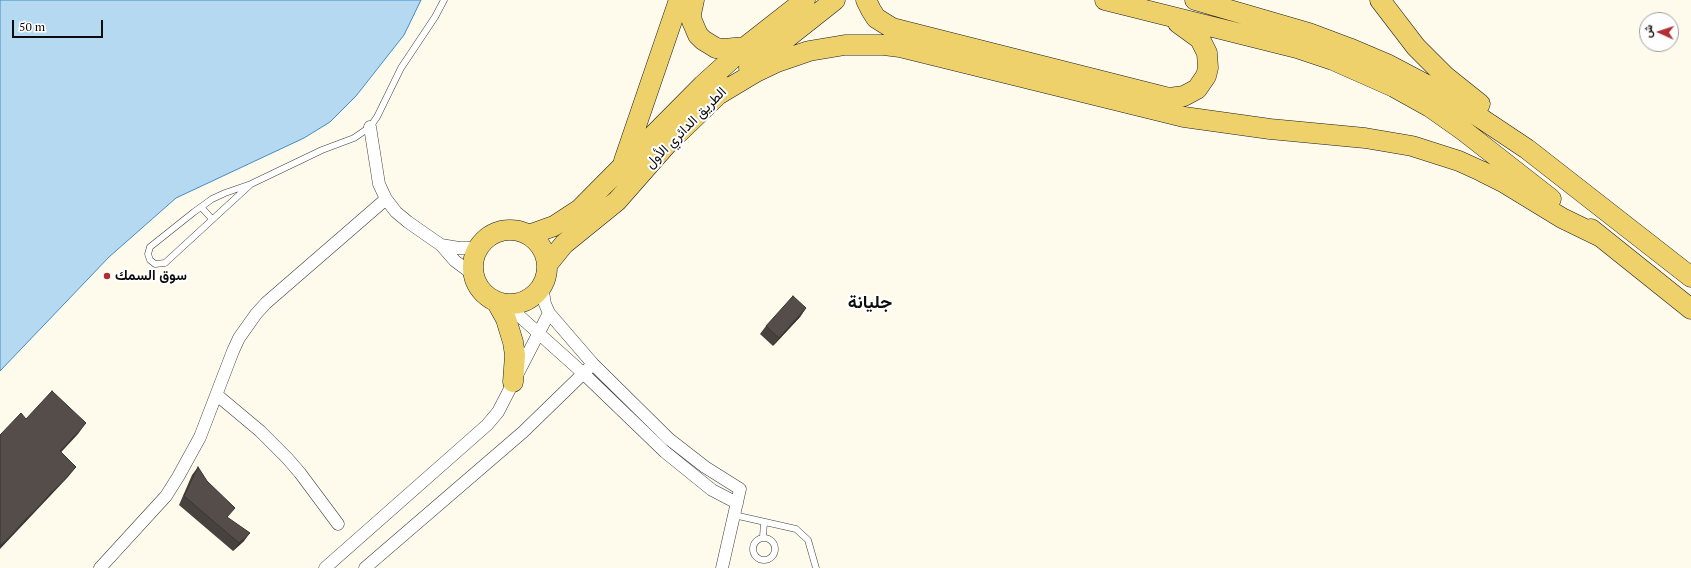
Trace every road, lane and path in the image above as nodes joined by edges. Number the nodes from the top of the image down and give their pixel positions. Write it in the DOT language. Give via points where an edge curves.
graph roads {
  1 [pos="444,0"];
  2 [pos="679,0"];
  3 [pos="694,0"];
  4 [pos="804,0"];
  5 [pos="835,0"];
  6 [pos="866,0"];
  7 [pos="1105,0"];
  8 [pos="1240,0"];
  9 [pos="1380,0"];
  10 [pos="1197,1"];
  11 [pos="1170,17"];
  12 [pos="745,47"];
  13 [pos="716,96"];
  14 [pos="370,127"];
  15 [pos="1527,149"];
  16 [pos="622,167"];
  17 [pos="251,184"];
  18 [pos="386,199"];
  19 [pos="201,207"];
  20 [pos="212,220"];
  21 [pos="529,235"];
  22 [pos="1601,237"];
  23 [pos="441,245"];
  24 [pos="479,248"];
  25 [pos="547,265"];
  26 [pos="474,275"];
  27 [pos="1691,277"];
  28 [pos="542,286"];
  29 [pos="501,303"];
  30 [pos="1691,309"];
  31 [pos="550,313"];
  32 [pos="539,332"];
  33 [pos="594,364"];
  34 [pos="584,374"];
  35 [pos="513,382"];
  36 [pos="217,394"];
  37 [pos="735,509"];
  38 [pos="764,522"];
  39 [pos="338,524"];
  40 [pos="763,537"];
  41 [pos="100,568"];
  42 [pos="325,568"];
  43 [pos="365,568"];
  44 [pos="722,568"];
  45 [pos="816,568"];
  1 -- 14 [label="lane" via="401,68"];
  2 -- 16 [label="main road"];
  3 -- 12 [label="main road" via="692,21 703,40 716,48"];
  4 -- 12 [label="main road"];
  5 -- 13 [label="main road, الطريق الدائري الأول"];
  6 -- 11 [label="main road" via="876,18 892,28 1176,98 1191,93 1202,83 1206,76 1208,61 1200,40"];
  7 -- 11 [label="main road"];
  8 -- 10 [label="main road"];
  9 -- 15 [label="main road" via="1403,32 1430,62 1497,118"];
  10 -- 15 [label="main road" via="1309,33 1388,65 1464,107"];
  11 -- 22 [label="main road" via="1297,48 1333,60 1394,87 1464,131"];
  12 -- 16 [label="main road" via="703,85"];
  13 -- 22 [label="main road" via="756,72 809,51 845,45 877,44 900,47 1184,117 1412,146 1481,171 1562,218"];
  13 -- 25 [label="main road, الطريق الدائري الأول" via="668,143 617,201 564,244"];
  14 -- 17 [label="lane" via="354,138 322,150"];
  14 -- 18 [label="street" via="379,184"];
  15 -- 27 [label="main road"];
  16 -- 21 [label="main road" via="580,209 554,226"];
  17 -- 19 [label="lane" via="225,193"];
  17 -- 20 [label="lane"];
  18 -- 23 [label="street" via="396,212"];
  18 -- 36 [label="street" via="256,314 236,344"];
  19 -- 20 [label="lane"];
  19 -- 20 [label="lane" via="150,247 148,254 152,263 165,263"];
  21 -- 24 [label="main road" via="515,231 501,232 488,238"];
  21 -- 25 [label="main road" via="540,245"];
  22 -- 30 [label="main road"];
  23 -- 24 [label="street"];
  23 -- 26 [label="street" via="455,261"];
  24 -- 26 [label="main road" via="474,261"];
  25 -- 28 [label="main road"];
  26 -- 29 [label="main road" via="482,291"];
  28 -- 29 [label="main road" via="532,297 520,303"];
  28 -- 31 [label="street" via="545,304"];
  29 -- 32 [label="street"];
  29 -- 35 [label="main road" via="513,342"];
  31 -- 32 [label="street"];
  31 -- 33 [label="street"];
  32 -- 34 [label="street"];
  32 -- 35 [label="street"];
  33 -- 34 [label="street"];
  33 -- 37 [label="street" via="669,439 705,467 740,489"];
  34 -- 37 [label="street" via="665,452"];
  34 -- 43 [label="street" via="523,432"];
  35 -- 42 [label="street" via="498,412 487,425"];
  36 -- 39 [label="street" via="287,458"];
  36 -- 41 [label="street" via="200,437 170,490"];
  37 -- 38 [label="lane"];
  37 -- 44 [label="street"];
  38 -- 40 [label="lane"];
  38 -- 45 [label="lane" via="791,527 801,532 808,540"];
}
